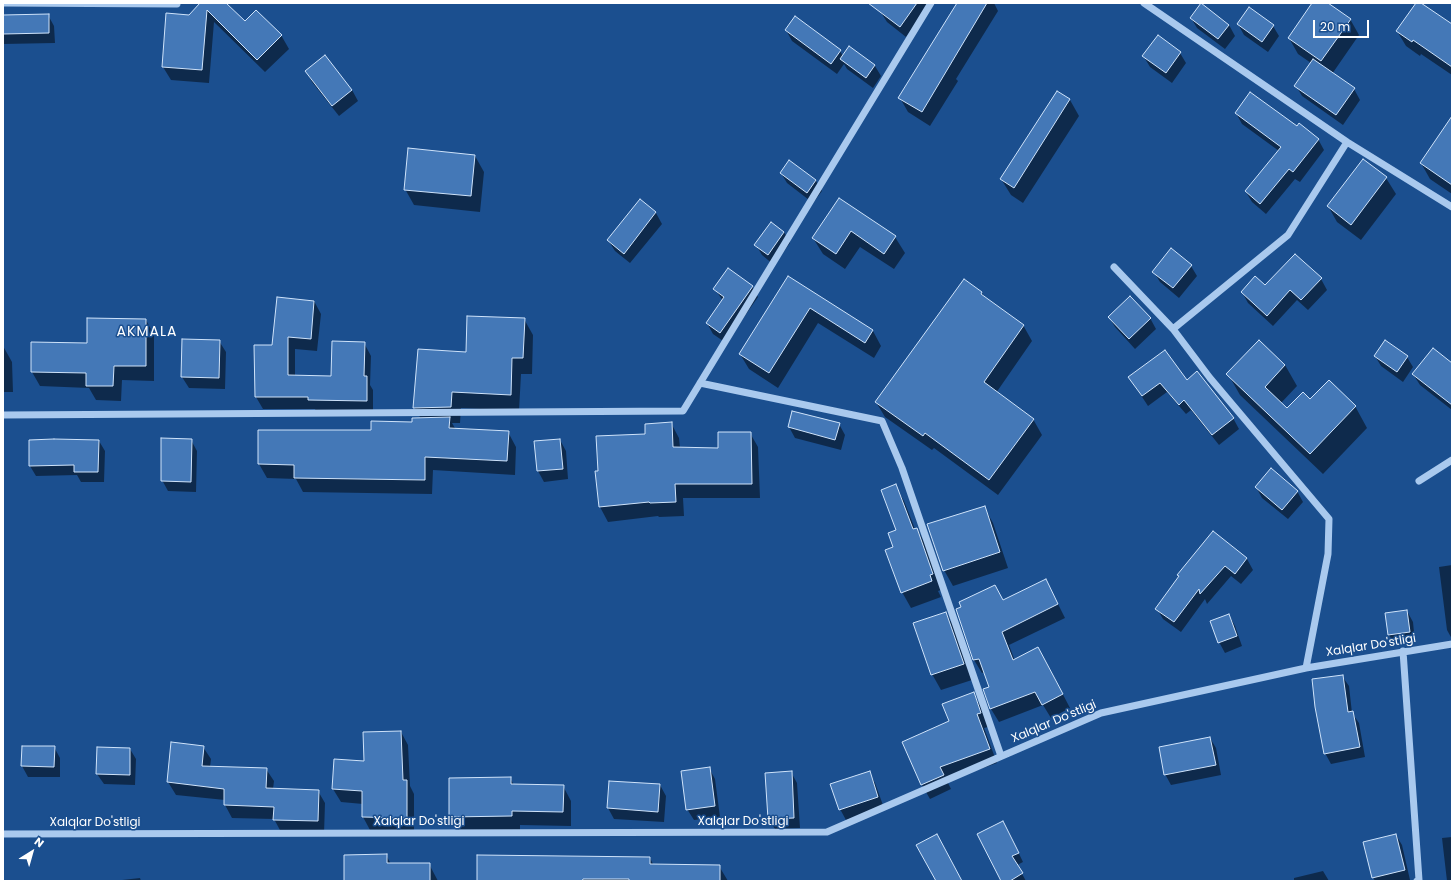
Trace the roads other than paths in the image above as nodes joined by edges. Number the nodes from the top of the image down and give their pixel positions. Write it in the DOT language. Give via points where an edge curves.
graph roads {
  1 [pos="3,3"];
  2 [pos="931,3"];
  3 [pos="1144,3"];
  4 [pos="177,4"];
  5 [pos="1346,142"];
  6 [pos="1452,207"];
  7 [pos="1114,267"];
  8 [pos="1173,329"];
  9 [pos="700,383"];
  10 [pos="3,415"];
  11 [pos="1452,460"];
  12 [pos="1419,481"];
  13 [pos="1452,644"];
  14 [pos="1403,651"];
  15 [pos="1306,668"];
  16 [pos="1001,756"];
  17 [pos="3,834"];
  18 [pos="1417,881"];
  1 -- 4 [label="street"];
  2 -- 9 [label="street"];
  3 -- 5 [label="street"];
  5 -- 6 [label="street"];
  5 -- 8 [label="street" via="1288,235"];
  7 -- 8 [label="street"];
  8 -- 15 [label="street" via="1210,378 1329,518 1328,554"];
  9 -- 10 [label="street" via="683,410"];
  9 -- 16 [label="street" via="882,421 902,468"];
  11 -- 12 [label="street"];
  13 -- 14 [label="street, Xalqlar Do'stligi"];
  14 -- 15 [label="street, Xalqlar Do'stligi"];
  14 -- 18 [label="street" via="1419,880"];
  15 -- 16 [label="street, Xalqlar Do'stligi" via="1101,713"];
  16 -- 17 [label="street, Xalqlar Do'stligi" via="827,832"];
}
